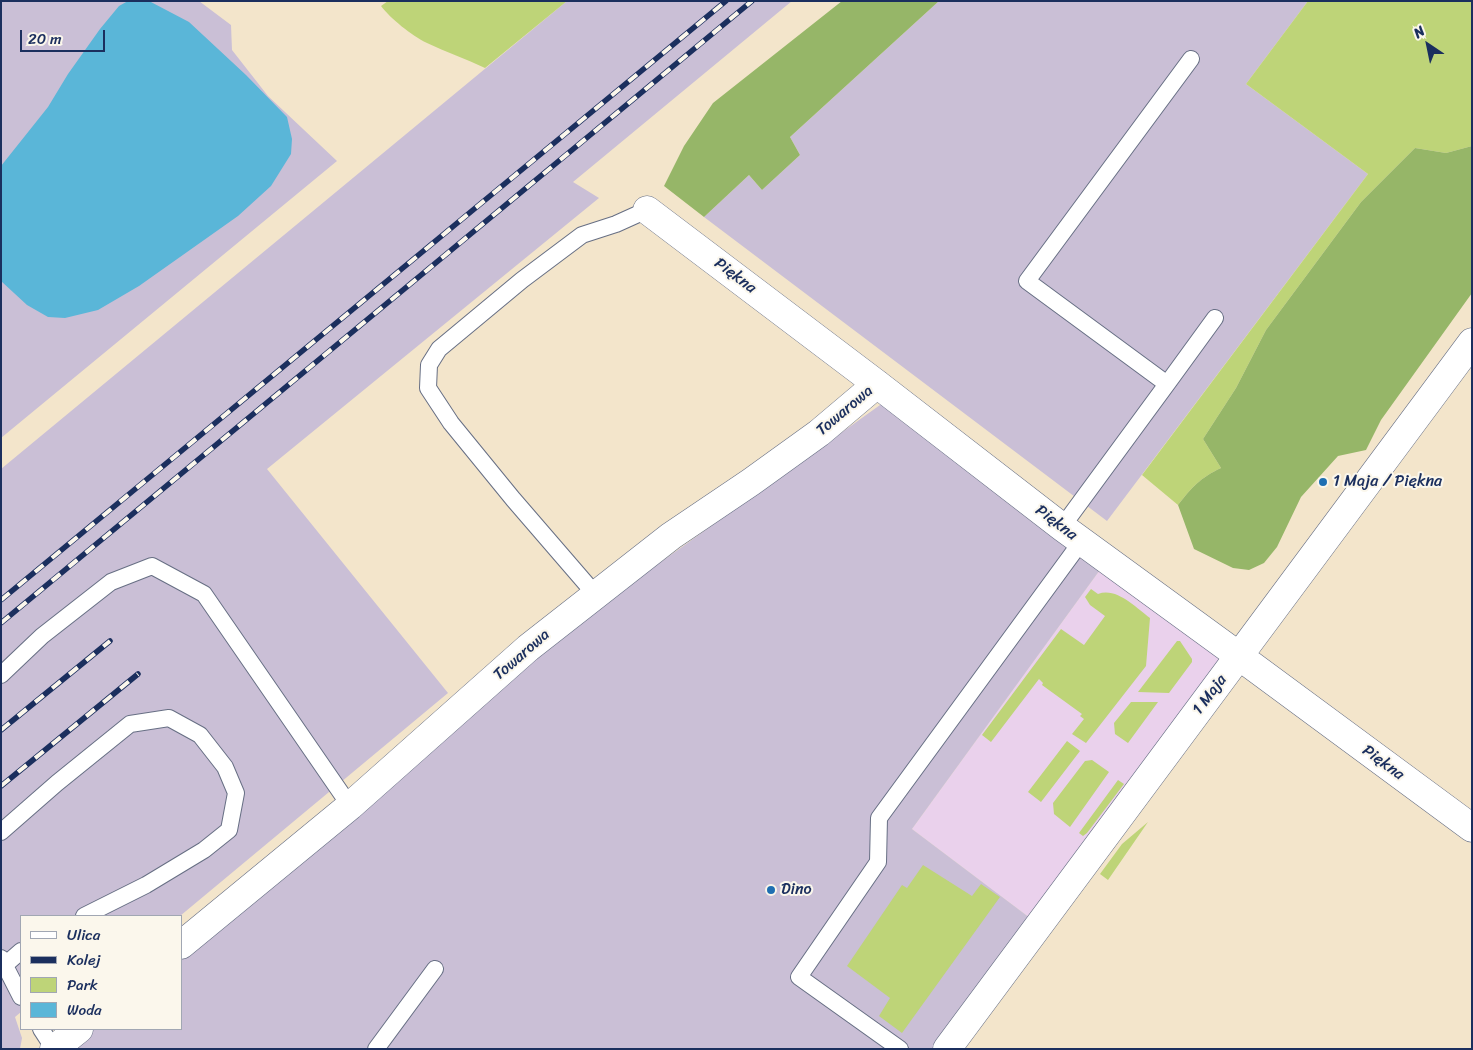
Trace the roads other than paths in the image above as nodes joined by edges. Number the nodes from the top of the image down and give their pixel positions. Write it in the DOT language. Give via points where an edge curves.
graph roads {
  1 [pos="1191,59"];
  2 [pos="647,210"];
  3 [pos="1215,318"];
  4 [pos="1472,342"];
  5 [pos="877,384"];
  6 [pos="1167,384"];
  7 [pos="1071,535"];
  8 [pos="595,594"];
  9 [pos="1239,656"];
  10 [pos="1,674"];
  11 [pos="350,806"];
  12 [pos="1472,828"];
  13 [pos="1,832"];
  14 [pos="86,915"];
  15 [pos="182,944"];
  16 [pos="20,952"];
  17 [pos="3,961"];
  18 [pos="435,969"];
  19 [pos="20,995"];
  20 [pos="42,1030"];
  21 [pos="78,1030"];
  22 [pos="54,1049"];
  23 [pos="376,1049"];
  24 [pos="900,1049"];
  25 [pos="947,1049"];
  1 -- 6 [label="lane" via="1028,281"];
  2 -- 5 [label="street, Piękna"];
  2 -- 8 [label="lane" via="582,235 439,349 429,365 428,388 450,423"];
  3 -- 6 [label="lane"];
  4 -- 9 [label="street, 1 Maja"];
  5 -- 7 [label="street, Piękna"];
  5 -- 8 [label="street, Towarowa" via="819,433 671,536"];
  6 -- 7 [label="lane"];
  7 -- 9 [label="street, Piękna"];
  7 -- 24 [label="lane" via="879,818 878,862 799,978"];
  8 -- 11 [label="street, Towarowa" via="528,648"];
  9 -- 12 [label="street, Piękna"];
  9 -- 25 [label="street, 1 Maja"];
  10 -- 11 [label="lane" via="42,636 111,582 152,566 204,594"];
  11 -- 15 [label="street, Towarowa"];
  13 -- 14 [label="lane" via="130,724 169,718 200,735 225,767 236,793 229,830 204,850 146,886"];
  16 -- 17 [label="lane"];
  17 -- 19 [label="lane"];
  18 -- 23 [label="lane"];
  20 -- 22 [label="lane"];
  21 -- 22 [label="street"];
}
